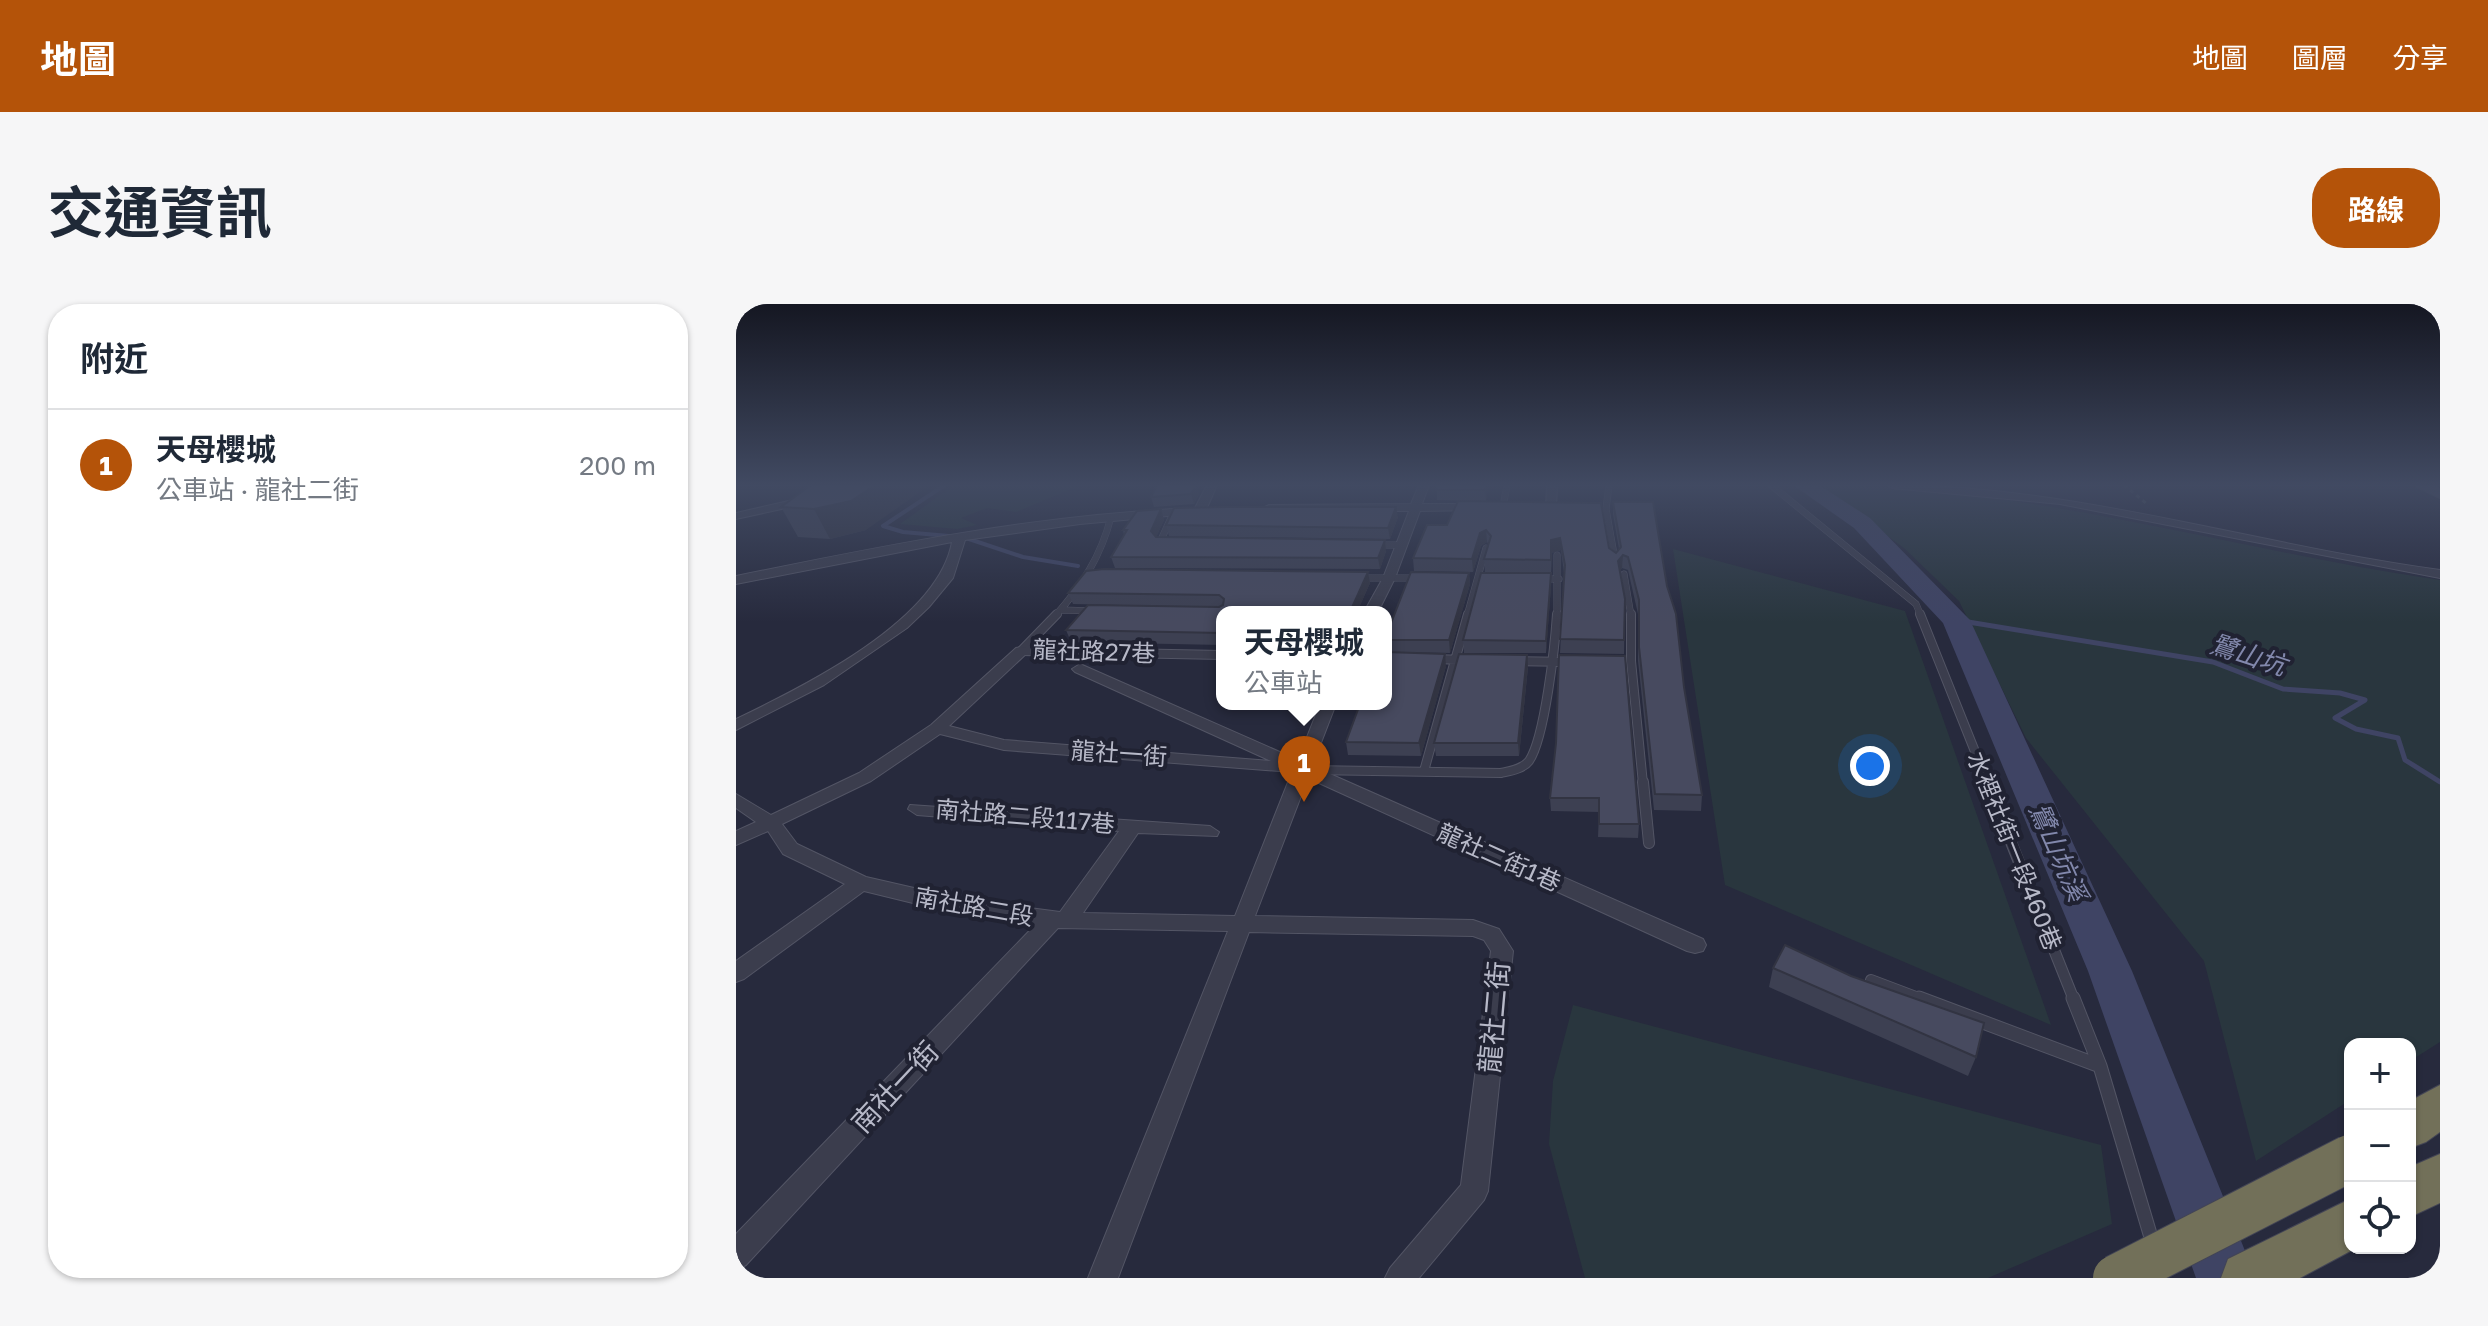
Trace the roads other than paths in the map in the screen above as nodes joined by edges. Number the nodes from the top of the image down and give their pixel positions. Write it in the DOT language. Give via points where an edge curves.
graph roads {
  1 [pos="1014,530"];
  2 [pos="1109,530"];
  3 [pos="1165,530"];
  4 [pos="1409,530"];
  5 [pos="1610,530"];
  6 [pos="1826,530"];
  7 [pos="2213,530"];
  8 [pos="959,538"];
  9 [pos="1181,543"];
  10 [pos="1371,545"];
  11 [pos="1403,545"];
  12 [pos="1486,548"];
  13 [pos="1557,555"];
  14 [pos="1615,560"];
  15 [pos="1089,574"];
  16 [pos="1105,574"];
  17 [pos="1624,574"];
  18 [pos="2440,574"];
  19 [pos="1342,577"];
  20 [pos="1389,578"];
  21 [pos="1432,578"];
  22 [pos="1461,578"];
  23 [pos="1475,578"];
  24 [pos="1489,578"];
  25 [pos="1531,579"];
  26 [pos="1559,579"];
  27 [pos="736,580"];
  28 [pos="1374,606"];
  29 [pos="1061,610"];
  30 [pos="1105,611"];
  31 [pos="1021,651"];
  32 [pos="1216,655"];
  33 [pos="1427,659"];
  34 [pos="1454,659"];
  35 [pos="1482,660"];
  36 [pos="1510,661"];
  37 [pos="1615,661"];
  38 [pos="1631,661"];
  39 [pos="1551,662"];
  40 [pos="1583,662"];
  41 [pos="1080,669"];
  42 [pos="1326,710"];
  43 [pos="736,725"];
  44 [pos="937,728"];
  45 [pos="1303,770"];
  46 [pos="1424,771"];
  47 [pos="736,800"];
  48 [pos="917,809"];
  49 [pos="772,824"];
  50 [pos="1133,826"];
  51 [pos="1210,832"];
  52 [pos="736,839"];
  53 [pos="1649,843"];
  54 [pos="861,883"];
  55 [pos="1060,920"];
  56 [pos="1241,926"];
  57 [pos="1695,945"];
  58 [pos="736,973"];
  59 [pos="1871,980"];
  60 [pos="2100,1066"];
  61 [pos="2344,1161"];
  62 [pos="2440,1177"];
  63 [pos="2416,1190"];
  64 [pos="2344,1227"];
  65 [pos="736,1255"];
  66 [pos="2137,1270"];
  67 [pos="1103,1278"];
  68 [pos="1400,1278"];
  69 [pos="2247,1278"];
  1 -- 8 [label="street"];
  2 -- 15 [label="lane, 龍社路27巷"];
  3 -- 9 [label="lane" via="1160,542"];
  4 -- 11 [label="street"];
  5 -- 14 [label="lane"];
  6 -- 60 [label="lane, 水裡社街一段460巷" via="1916,604"];
  7 -- 18 [label="street"];
  8 -- 27 [label="street"];
  8 -- 43 [label="street" via="945,581 888,635 802,692"];
  10 -- 11 [label="lane"];
  11 -- 20 [label="street"];
  12 -- 23 [label="lane"];
  13 -- 26 [label="lane"];
  15 -- 16 [label="lane"];
  15 -- 29 [label="lane, 龍社路27巷"];
  17 -- 38 [label="lane" via="1632,621"];
  19 -- 20 [label="lane"];
  20 -- 21 [label="lane"];
  20 -- 28 [label="street"];
  22 -- 23 [label="lane"];
  23 -- 24 [label="lane"];
  23 -- 34 [label="lane"];
  25 -- 26 [label="lane"];
  26 -- 39 [label="lane"];
  29 -- 30 [label="lane"];
  29 -- 31 [label="lane, 龍社路27巷"];
  31 -- 32 [label="lane, 龍社路27巷"];
  31 -- 44 [label="street"];
  33 -- 34 [label="lane"];
  34 -- 35 [label="lane"];
  34 -- 46 [label="lane"];
  36 -- 39 [label="lane"];
  37 -- 38 [label="lane"];
  38 -- 53 [label="lane"];
  39 -- 40 [label="lane"];
  39 -- 46 [label="lane" via="1529,761 1501,773"];
  41 -- 45 [label="street, 龍社二街1巷"];
  42 -- 45 [label="street"];
  44 -- 45 [label="street, 龍社一街" via="1004,745"];
  44 -- 49 [label="street" via="865,777"];
  45 -- 46 [label="lane"];
  45 -- 56 [label="street"];
  45 -- 57 [label="street, 龍社二街1巷"];
  47 -- 49 [label="street, 南社路二段"];
  48 -- 50 [label="street, 南社路二段117巷"];
  49 -- 52 [label="street"];
  49 -- 54 [label="street, 南社路二段" via="790,849"];
  50 -- 51 [label="street, 南社路二段117巷"];
  50 -- 55 [label="street, 南社路二段117巷"];
  54 -- 55 [label="street, 南社路二段" via="962,907"];
  54 -- 58 [label="street"];
  55 -- 56 [label="street, 南社路二段"];
  55 -- 65 [label="street, 南社一街"];
  56 -- 67 [label="street"];
  56 -- 68 [label="street, 龍社二街" via="1473,928 1497,938 1502,951 1474,1191"];
  59 -- 60 [label="lane"];
  60 -- 66 [label="lane, 水裡社街一段460巷"];
  61 -- 66 [label="highway, bridge"];
  62 -- 63 [label="highway"];
  64 -- 69 [label="highway"];
}
